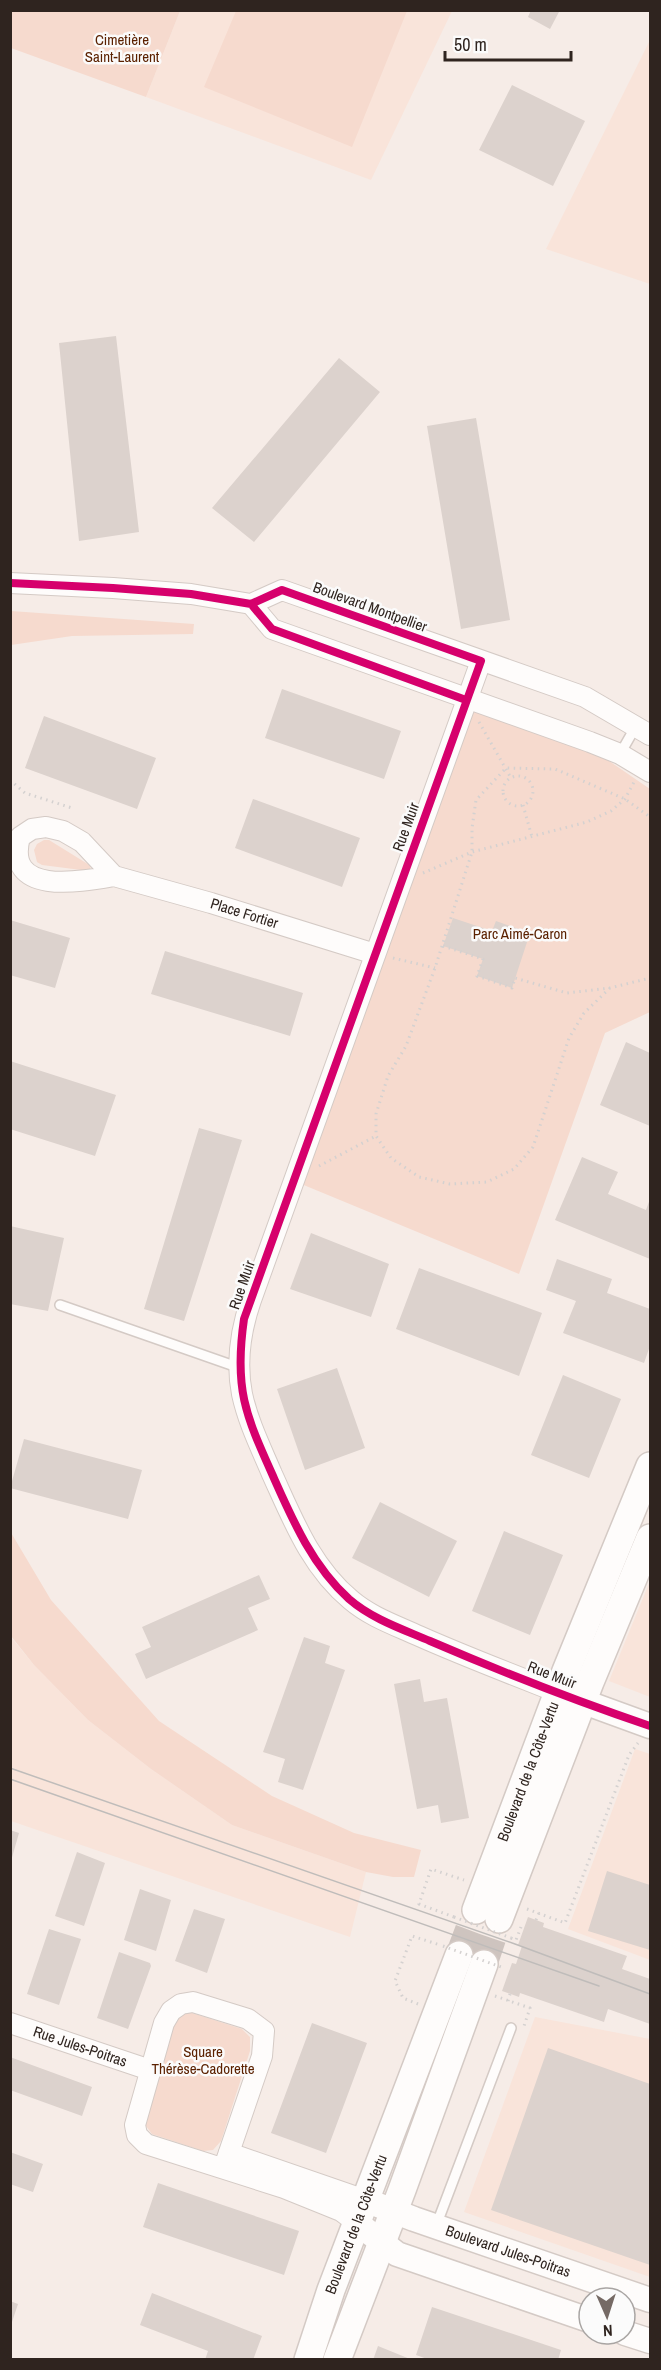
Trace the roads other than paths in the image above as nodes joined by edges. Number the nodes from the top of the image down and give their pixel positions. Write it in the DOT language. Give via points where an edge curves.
graph roads {
  1 [pos="10,583"];
  2 [pos="251,604"];
  3 [pos="481,661"];
  4 [pos="466,700"];
  5 [pos="643,731"];
  6 [pos="620,754"];
  7 [pos="643,775"];
  8 [pos="114,876"];
  9 [pos="375,954"];
  10 [pos="60,1305"];
  11 [pos="240,1368"];
  12 [pos="651,1466"];
  13 [pos="651,1538"];
  14 [pos="557,1692"];
  15 [pos="583,1701"];
  16 [pos="645,1734"];
  17 [pos="10,2023"];
  18 [pos="511,2028"];
  19 [pos="150,2070"];
  20 [pos="227,2160"];
  21 [pos="394,2211"];
  22 [pos="361,2212"];
  23 [pos="436,2226"];
  24 [pos="381,2242"];
  25 [pos="651,2300"];
  26 [pos="577,2316"];
  27 [pos="308,2360"];
  28 [pos="337,2360"];
  1 -- 2 [label="street" via="180,593"];
  2 -- 3 [label="street, Boulevard Montpellier" via="282,590"];
  2 -- 4 [label="street" via="272,629"];
  3 -- 4 [label="street, Rue Muir"];
  3 -- 5 [label="street, Boulevard Montpellier" via="585,697"];
  4 -- 6 [label="street"];
  4 -- 9 [label="street, Rue Muir"];
  5 -- 6 [label="lane, Boulevard Montpellier"];
  6 -- 7 [label="street"];
  8 -- 9 [label="street, Place Fortier"];
  9 -- 11 [label="street, Rue Muir" via="244,1319"];
  10 -- 11 [label="lane"];
  11 -- 14 [label="street, Rue Muir" via="249,1423 312,1557 350,1600 373,1616"];
  12 -- 14 [label="main road, Boulevard de la Côte-Vertu"];
  13 -- 15 [label="main road, Boulevard de la Côte-Vertu"];
  14 -- 15 [label="street, Rue Muir"];
  14 -- 15 [label="main road, Boulevard de la Côte-Vertu" via="485,1921"];
  15 -- 16 [label="street, Rue Muir"];
  17 -- 19 [label="street, Rue Jules-Poitras"];
  18 -- 23 [label="lane"];
  19 -- 20 [label="street" via="135,2125 137,2135 146,2144"];
  19 -- 20 [label="street" via="165,2023 181,2004 193,2002 248,2019 264,2031 261,2056"];
  20 -- 22 [label="street"];
  21 -- 22 [label="street, Boulevard Jules-Poitras"];
  21 -- 22 [label="main road, Boulevard de la Côte-Vertu" via="472,1958"];
  21 -- 23 [label="street, Boulevard Jules-Poitras"];
  21 -- 24 [label="main road, Boulevard de la Côte-Vertu"];
  22 -- 24 [label="street"];
  22 -- 27 [label="main road, Boulevard de la Côte-Vertu"];
  23 -- 25 [label="street, Boulevard Jules-Poitras"];
  24 -- 26 [label="street" via="397,2254"];
  24 -- 28 [label="main road, Boulevard de la Côte-Vertu"];
}
